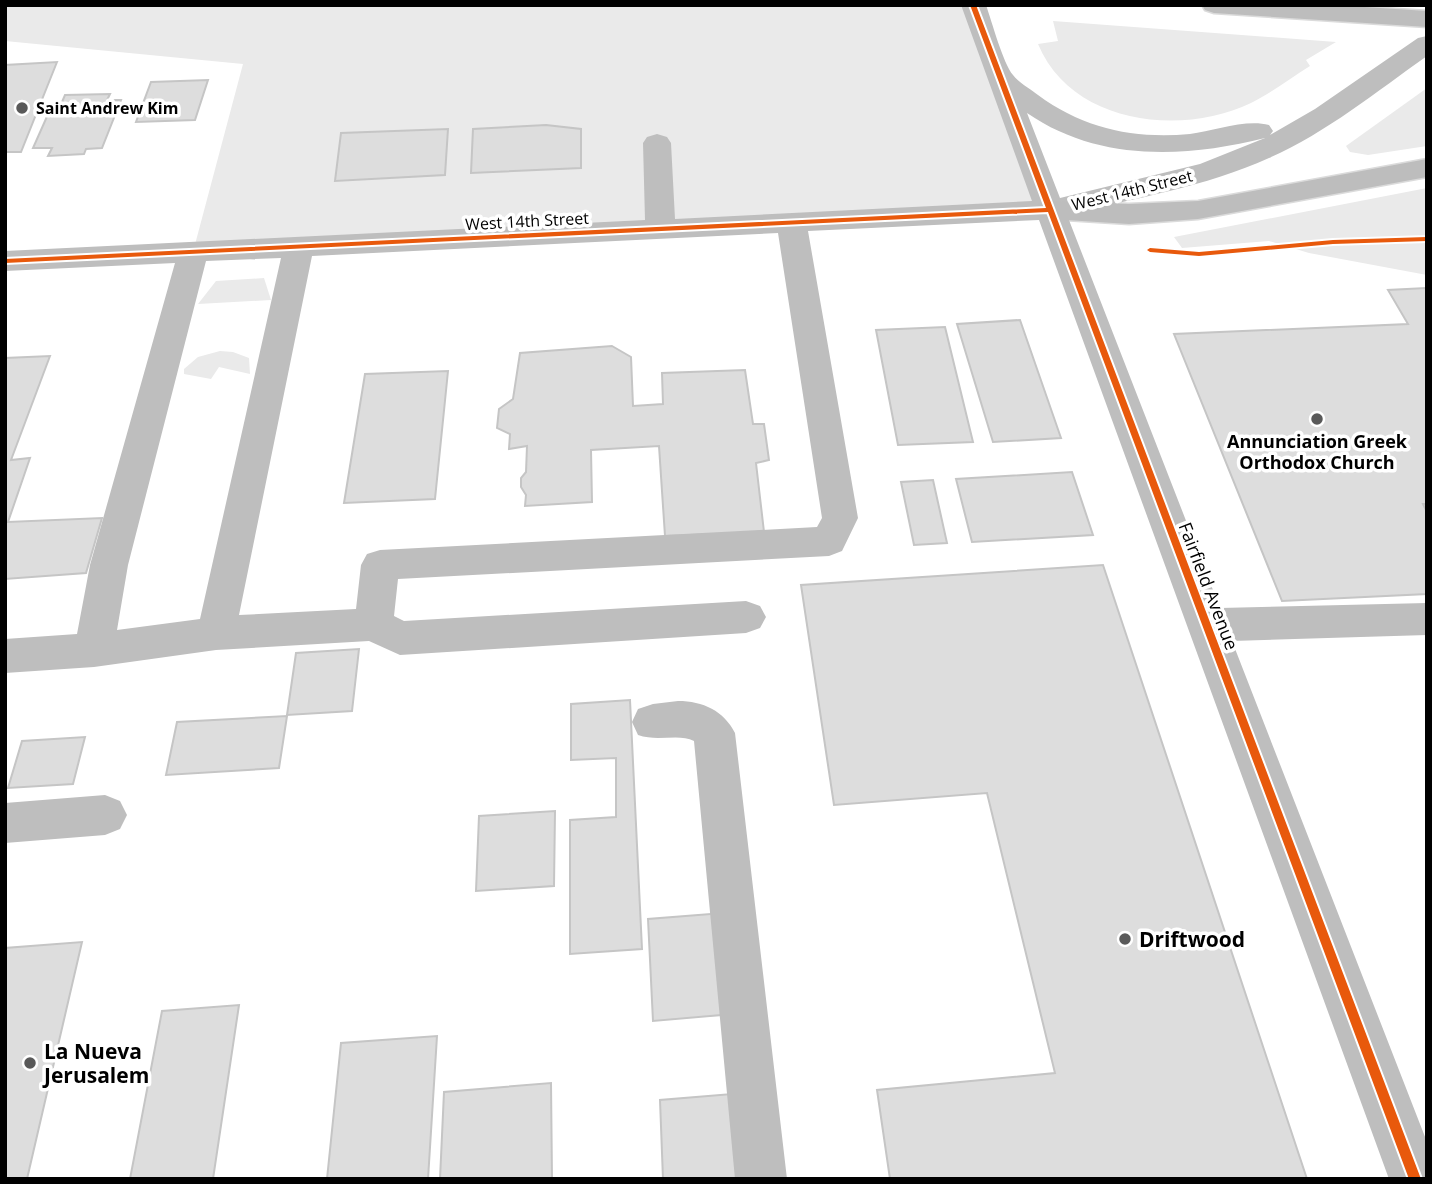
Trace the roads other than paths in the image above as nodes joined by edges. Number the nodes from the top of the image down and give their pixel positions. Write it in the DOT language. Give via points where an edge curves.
graph roads {
  1 [pos="973,5"];
  2 [pos="1214,5"];
  3 [pos="1414,18"];
  4 [pos="1427,44"];
  5 [pos="1378,77"];
  6 [pos="1000,78"];
  7 [pos="657,143"];
  8 [pos="1427,168"];
  9 [pos="1051,210"];
  10 [pos="792,222"];
  11 [pos="660,229"];
  12 [pos="299,246"];
  13 [pos="193,252"];
  14 [pos="5,261"];
  15 [pos="746,617"];
  16 [pos="1427,619"];
  17 [pos="374,624"];
  18 [pos="1206,625"];
  19 [pos="216,634"];
  20 [pos="94,650"];
  21 [pos="5,656"];
  22 [pos="653,722"];
  23 [pos="105,815"];
  24 [pos="5,823"];
  25 [pos="761,1179"];
  26 [pos="1415,1179"];
  1 -- 6 [label="street, Fairfield Avenue"];
  2 -- 3 [label="highway"];
  4 -- 5 [label="street, West 14th Street"];
  5 -- 6 [label="street" via="1263,130 1159,146 1105,138 1064,122"];
  5 -- 9 [label="street, West 14th Street" via="1305,127 1260,151 1205,171"];
  6 -- 9 [label="street, Fairfield Avenue"];
  7 -- 11 [label="street"];
  8 -- 9 [label="highway" via="1198,210 1129,214"];
  9 -- 10 [label="street, West 14th Street"];
  9 -- 18 [label="street, Fairfield Avenue"];
  10 -- 11 [label="street, West 14th Street"];
  10 -- 17 [label="street" via="841,518 829,541 380,565"];
  11 -- 12 [label="street, West 14th Street"];
  12 -- 13 [label="street, West 14th Street"];
  12 -- 19 [label="street"];
  13 -- 14 [label="street, West 14th Street"];
  13 -- 20 [label="street" via="109,565"];
  15 -- 17 [label="street" via="400,638"];
  16 -- 18 [label="street"];
  17 -- 19 [label="street"];
  18 -- 26 [label="street, Fairfield Avenue"];
  19 -- 20 [label="street"];
  20 -- 21 [label="street"];
  22 -- 25 [label="street" via="693,719 704,722 714,733"];
  23 -- 24 [label="street"];
}
